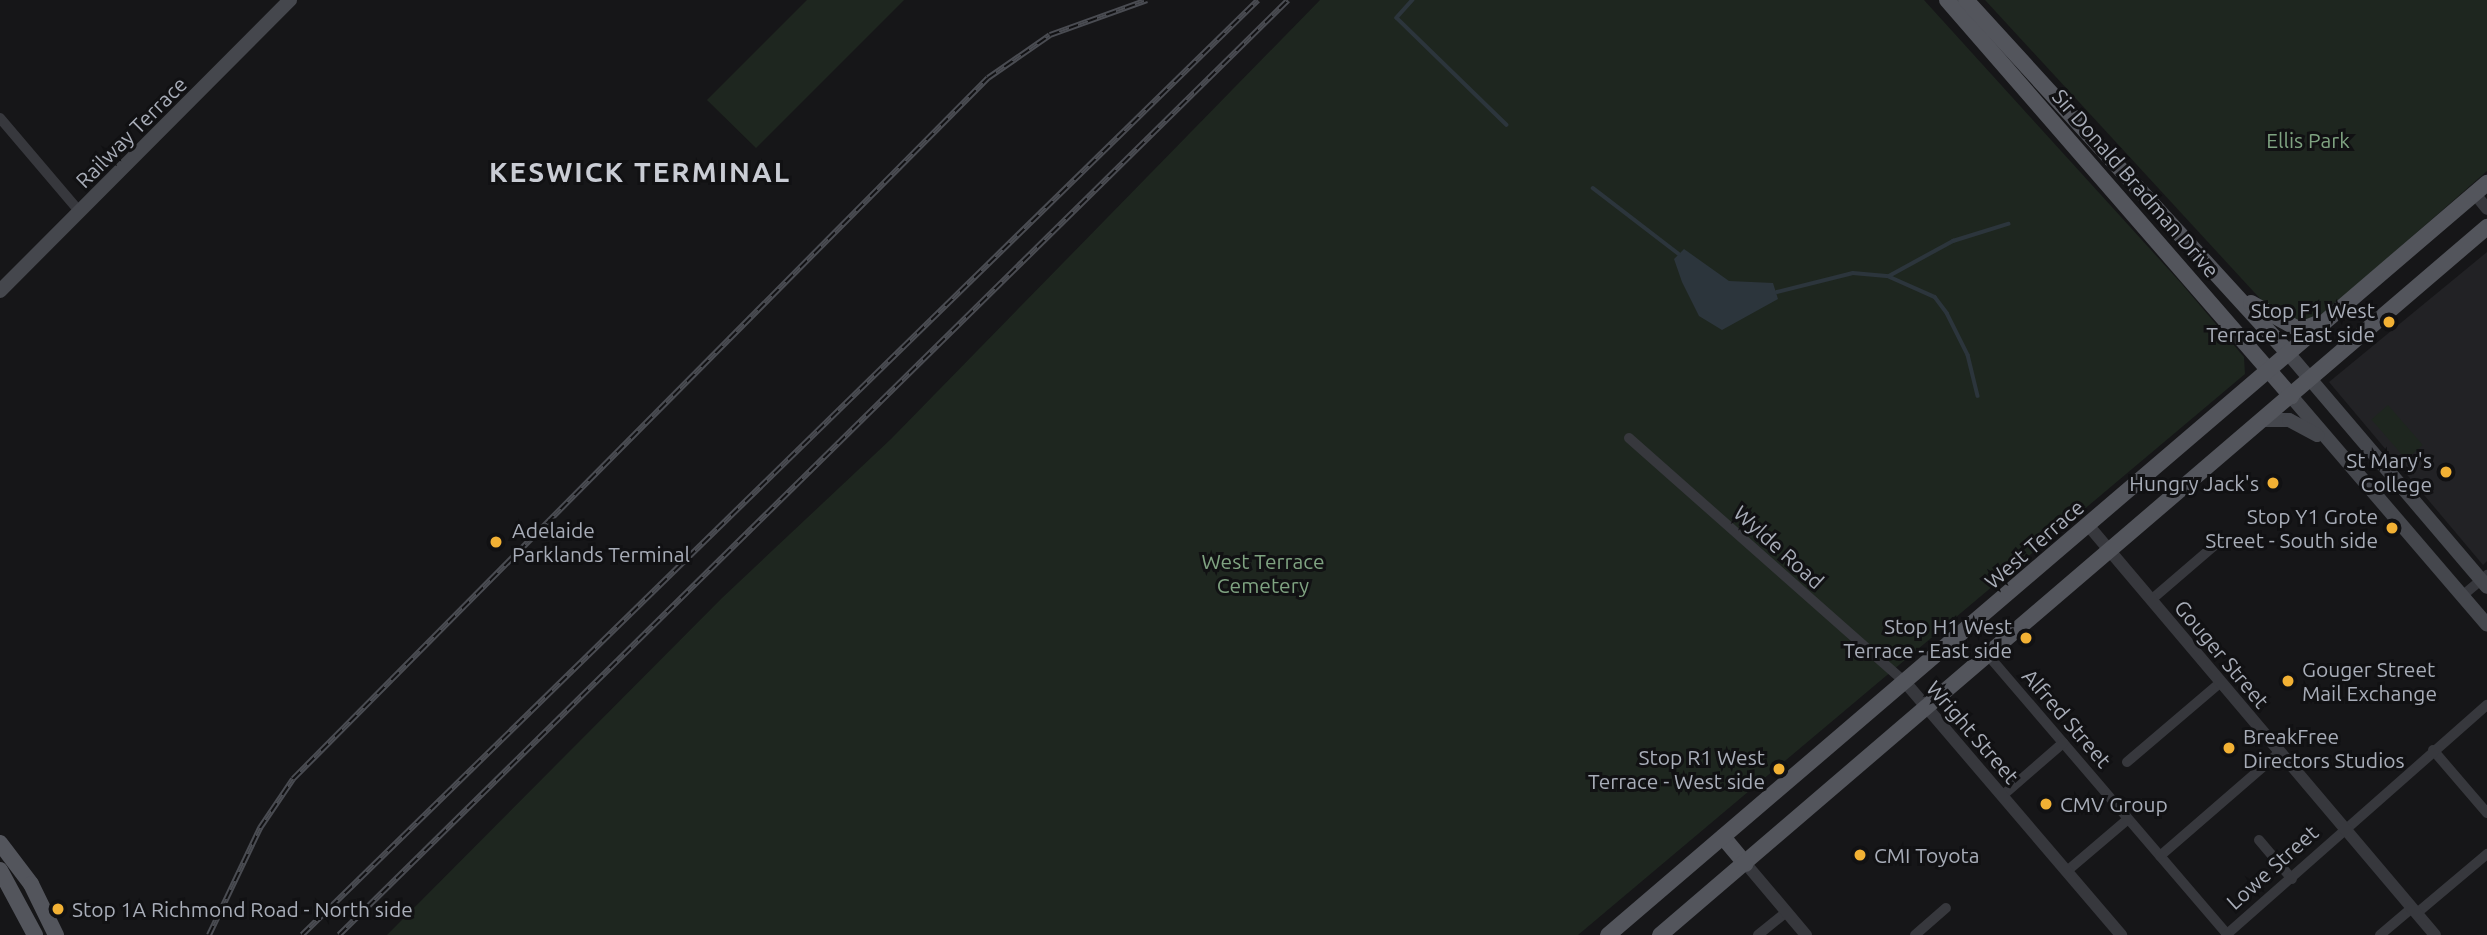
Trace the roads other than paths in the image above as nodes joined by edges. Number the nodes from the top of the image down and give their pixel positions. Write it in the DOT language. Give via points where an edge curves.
graph roads {
  1 [pos="290,0"];
  2 [pos="1947,0"];
  3 [pos="1966,0"];
  4 [pos="0,118"];
  5 [pos="2481,189"];
  6 [pos="2487,209"];
  7 [pos="80,212"];
  8 [pos="2487,227"];
  9 [pos="0,291"];
  10 [pos="2237,294"];
  11 [pos="2329,318"];
  12 [pos="2288,353"];
  13 [pos="2269,370"];
  14 [pos="2310,380"];
  15 [pos="2291,396"];
  16 [pos="2263,420"];
  17 [pos="1629,438"];
  18 [pos="2332,446"];
  19 [pos="2088,525"];
  20 [pos="2222,540"];
  21 [pos="2109,551"];
  22 [pos="2485,581"];
  23 [pos="2462,596"];
  24 [pos="2151,600"];
  25 [pos="2487,625"];
  26 [pos="1987,654"];
  27 [pos="1905,682"];
  28 [pos="2221,682"];
  29 [pos="2487,705"];
  30 [pos="1927,708"];
  31 [pos="2063,743"];
  32 [pos="2433,750"];
  33 [pos="2280,752"];
  34 [pos="2127,762"];
  35 [pos="2002,796"];
  36 [pos="2487,813"];
  37 [pos="2128,819"];
  38 [pos="2344,828"];
  39 [pos="1723,838"];
  40 [pos="2259,840"];
  41 [pos="0,843"];
  42 [pos="2487,854"];
  43 [pos="2160,856"];
  44 [pos="1746,864"];
  45 [pos="0,870"];
  46 [pos="2067,871"];
  47 [pos="2292,878"];
  48 [pos="1946,908"];
  49 [pos="2414,910"];
  50 [pos="1786,912"];
  51 [pos="35,935"];
  52 [pos="56,935"];
  53 [pos="1608,935"];
  54 [pos="1660,935"];
  55 [pos="1758,935"];
  56 [pos="1806,935"];
  57 [pos="1915,935"];
  58 [pos="2122,935"];
  59 [pos="2226,935"];
  60 [pos="2380,935"];
  61 [pos="2435,935"];
  1 -- 7 [label="main road, Railway Terrace"];
  2 -- 13 [label="main road, Sir Donald Bradman Drive"];
  3 -- 10 [label="main road, Sir Donald Bradman Drive"];
  4 -- 7 [label="street"];
  5 -- 6 [label="street"];
  5 -- 11 [label="main road, West Terrace"];
  7 -- 9 [label="main road, Railway Terrace"];
  8 -- 14 [label="main road"];
  10 -- 11 [label="main road" via="2300,330"];
  10 -- 12 [label="main road, Sir Donald Bradman Drive"];
  11 -- 12 [label="main road, West Terrace"];
  12 -- 13 [label="main road, West Terrace"];
  12 -- 14 [label="main road"];
  13 -- 15 [label="main road, Sir Donald Bradman Drive"];
  13 -- 19 [label="main road, West Terrace"];
  14 -- 15 [label="main road"];
  14 -- 22 [label="main road"];
  15 -- 16 [label="main road"];
  15 -- 18 [label="main road"];
  16 -- 18 [label="main road" via="2302,425"];
  16 -- 21 [label="main road"];
  17 -- 27 [label="street, Wylde Road"];
  18 -- 23 [label="main road"];
  19 -- 21 [label="street, Gouger Street"];
  19 -- 27 [label="main road, West Terrace"];
  20 -- 24 [label="street"];
  21 -- 24 [label="street, Gouger Street"];
  21 -- 26 [label="main road"];
  22 -- 23 [label="street"];
  23 -- 25 [label="main road"];
  24 -- 28 [label="street, Gouger Street"];
  26 -- 30 [label="main road"];
  26 -- 31 [label="street, Alfred Street"];
  27 -- 30 [label="street, Wright Street"];
  27 -- 39 [label="main road, West Terrace"];
  28 -- 33 [label="street, Gouger Street"];
  28 -- 34 [label="street"];
  29 -- 32 [label="street, Lowe Street"];
  30 -- 35 [label="street, Wright Street"];
  30 -- 44 [label="main road"];
  31 -- 35 [label="street"];
  31 -- 37 [label="street, Alfred Street"];
  32 -- 36 [label="street"];
  32 -- 38 [label="street, Lowe Street"];
  33 -- 38 [label="street, Gouger Street"];
  33 -- 43 [label="street"];
  35 -- 46 [label="street, Wright Street"];
  37 -- 43 [label="street, Alfred Street"];
  37 -- 46 [label="street"];
  38 -- 47 [label="street, Lowe Street"];
  38 -- 49 [label="street, Gouger Street"];
  39 -- 44 [label="main road"];
  39 -- 53 [label="main road, West Terrace"];
  40 -- 47 [label="street"];
  41 -- 52 [label="main road" via="31,884"];
  42 -- 49 [label="street"];
  43 -- 59 [label="street, Alfred Street"];
  44 -- 50 [label="street"];
  44 -- 54 [label="main road"];
  45 -- 51 [label="main road"];
  46 -- 58 [label="street, Wright Street"];
  47 -- 59 [label="street, Lowe Street"];
  48 -- 57 [label="street"];
  49 -- 60 [label="street"];
  49 -- 61 [label="street, Gouger Street"];
  50 -- 55 [label="street"];
  50 -- 56 [label="street"];
}
